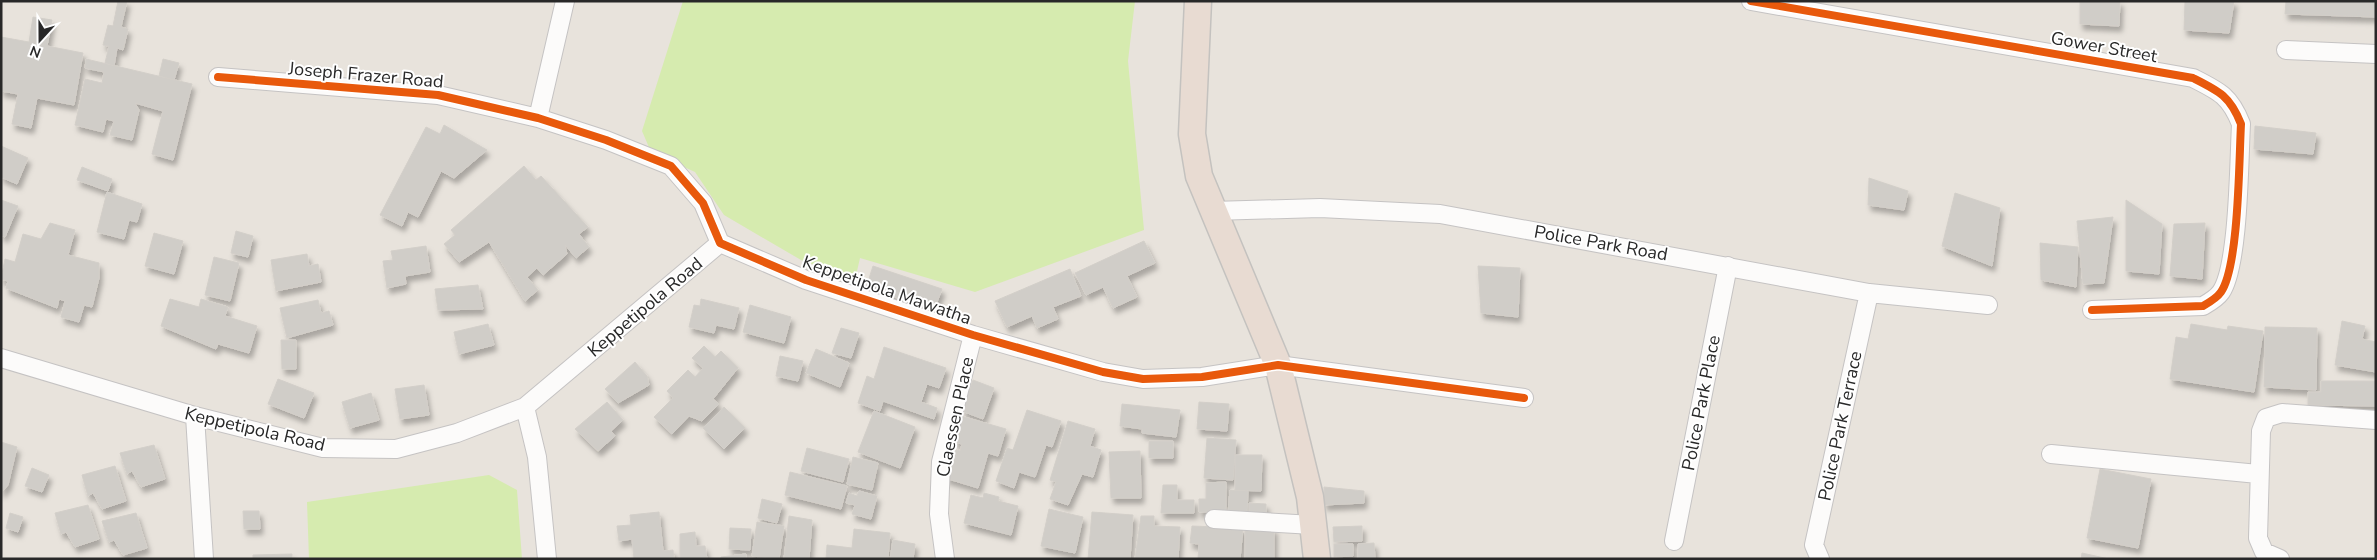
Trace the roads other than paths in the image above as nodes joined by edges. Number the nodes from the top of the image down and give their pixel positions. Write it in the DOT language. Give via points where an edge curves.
graph roads {
  1 [pos="565,1"];
  2 [pos="1198,1"];
  3 [pos="1751,1"];
  4 [pos="1783,3"];
  5 [pos="2286,50"];
  6 [pos="2376,54"];
  7 [pos="218,77"];
  8 [pos="538,118"];
  9 [pos="1212,211"];
  10 [pos="720,243"];
  11 [pos="1728,266"];
  12 [pos="1869,293"];
  13 [pos="1988,305"];
  14 [pos="2092,310"];
  15 [pos="973,335"];
  16 [pos="1,358"];
  17 [pos="1278,366"];
  18 [pos="1524,398"];
  19 [pos="525,407"];
  20 [pos="195,416"];
  21 [pos="2376,420"];
  22 [pos="2050,454"];
  23 [pos="2258,474"];
  24 [pos="1214,519"];
  25 [pos="1313,525"];
  26 [pos="1674,541"];
  27 [pos="204,559"];
  28 [pos="547,559"];
  29 [pos="945,559"];
  30 [pos="1317,559"];
  31 [pos="1820,559"];
  32 [pos="2280,559"];
  1 -- 8 [label="street"];
  2 -- 9 [label="highway" via="1192,134 1199,176"];
  3 -- 4 [label="street, Gower Street"];
  4 -- 14 [label="street, Gower Street" via="2194,78 2217,90 2234,106 2241,124 2232,261 2222,291 2203,306"];
  5 -- 6 [label="street"];
  7 -- 8 [label="street, Joseph Frazer Road" via="438,95"];
  8 -- 10 [label="street" via="671,166 703,203"];
  9 -- 11 [label="street, Police Park Road" via="1320,208 1440,214"];
  9 -- 17 [label="highway"];
  10 -- 15 [label="street, Keppetipola Mawatha" via="806,280"];
  10 -- 19 [label="street, Keppetipola Road"];
  11 -- 12 [label="street, Police Park Road"];
  11 -- 26 [label="street, Police Park Place"];
  12 -- 13 [label="street, Police Park Road"];
  12 -- 31 [label="street, Police Park Terrace" via="1814,545"];
  15 -- 17 [label="street, Keppetipola Mawatha" via="1103,372 1143,379 1202,377"];
  15 -- 29 [label="street, Claessen Place" via="941,462 939,514"];
  16 -- 20 [label="street, Keppetipola Road"];
  17 -- 18 [label="street, Keppetipola Mawatha"];
  17 -- 25 [label="highway" via="1310,497"];
  19 -- 20 [label="street, Keppetipola Road" via="457,433 396,449 323,448"];
  19 -- 28 [label="street" via="537,457"];
  20 -- 27 [label="street"];
  21 -- 23 [label="street" via="2282,413 2266,418 2261,431"];
  22 -- 23 [label="street"];
  23 -- 32 [label="street" via="2258,538 2264,552"];
  24 -- 25 [label="street"];
  25 -- 30 [label="highway"];
}
